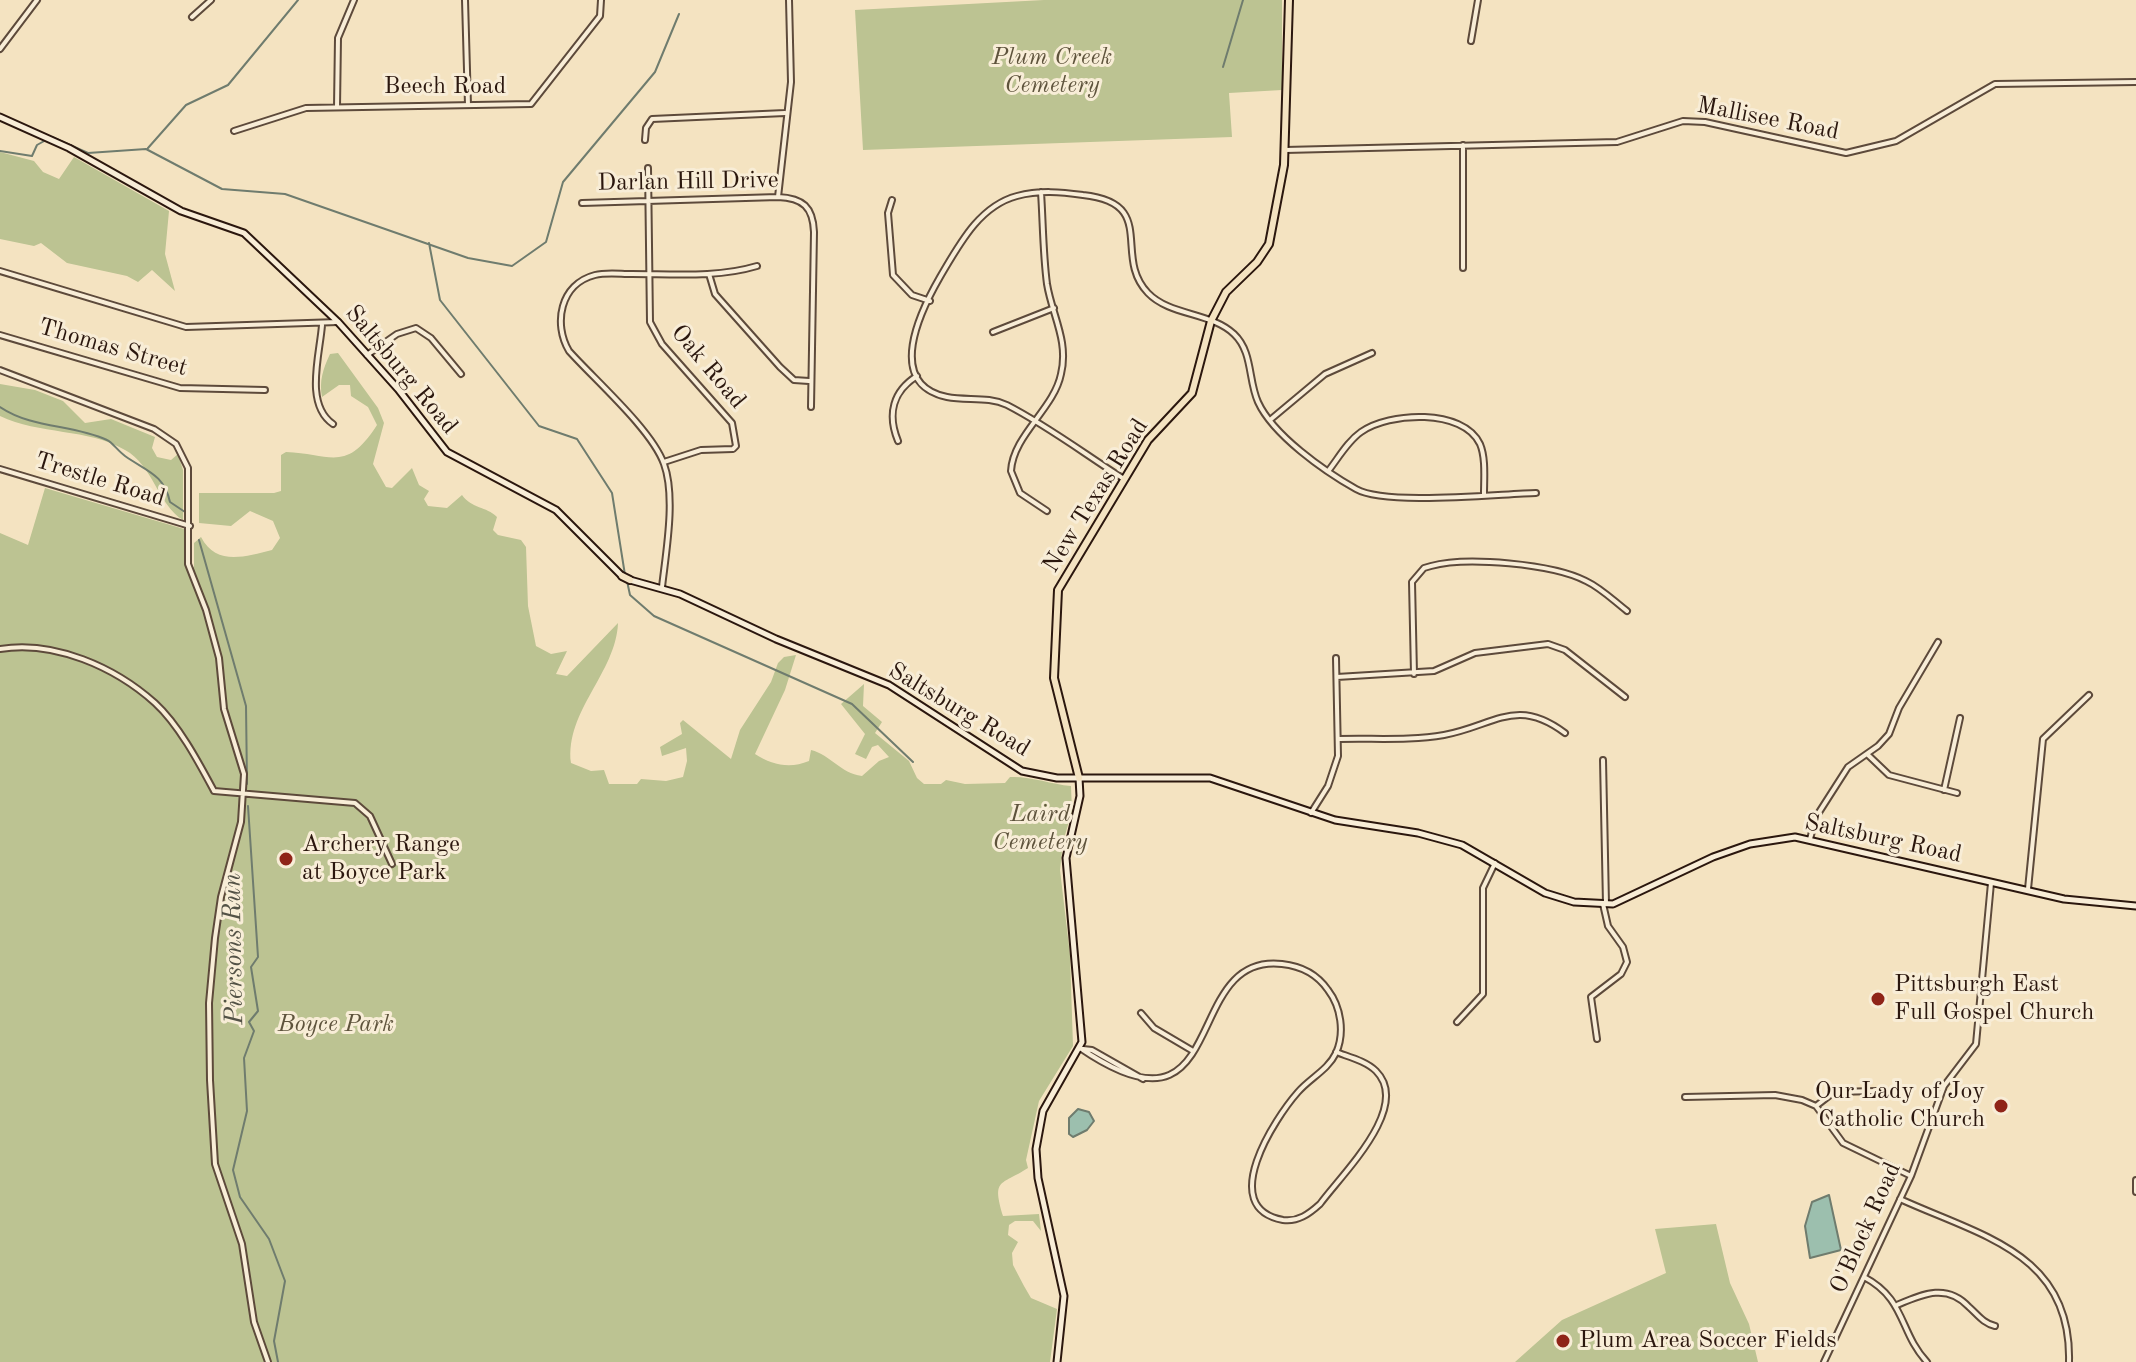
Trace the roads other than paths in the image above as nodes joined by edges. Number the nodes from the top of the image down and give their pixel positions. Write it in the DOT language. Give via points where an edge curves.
graph roads {
  1 [pos="37,0"];
  2 [pos="211,0"];
  3 [pos="354,0"];
  4 [pos="465,0"];
  5 [pos="601,0"];
  6 [pos="789,0"];
  7 [pos="1289,0"];
  8 [pos="1478,0"];
  9 [pos="192,17"];
  10 [pos="1471,41"];
  11 [pos="0,49"];
  12 [pos="2136,82"];
  13 [pos="468,105"];
  14 [pos="337,107"];
  15 [pos="785,113"];
  16 [pos="0,117"];
  17 [pos="234,131"];
  18 [pos="645,140"];
  19 [pos="1463,145"];
  20 [pos="1285,150"];
  21 [pos="648,168"];
  22 [pos="1041,192"];
  23 [pos="778,197"];
  24 [pos="892,200"];
  25 [pos="646,201"];
  26 [pos="582,203"];
  27 [pos="757,266"];
  28 [pos="1463,268"];
  29 [pos="0,271"];
  30 [pos="649,274"];
  31 [pos="709,274"];
  32 [pos="930,301"];
  33 [pos="1054,308"];
  34 [pos="1211,321"];
  35 [pos="338,322"];
  36 [pos="322,325"];
  37 [pos="993,332"];
  38 [pos="0,335"];
  39 [pos="1372,353"];
  40 [pos="367,355"];
  41 [pos="0,370"];
  42 [pos="461,374"];
  43 [pos="917,376"];
  44 [pos="810,382"];
  45 [pos="265,390"];
  46 [pos="811,407"];
  47 [pos="1270,420"];
  48 [pos="1036,422"];
  49 [pos="333,424"];
  50 [pos="898,441"];
  51 [pos="664,462"];
  52 [pos="0,469"];
  53 [pos="1329,470"];
  54 [pos="1124,479"];
  55 [pos="1536,493"];
  56 [pos="1484,494"];
  57 [pos="1047,511"];
  58 [pos="190,526"];
  59 [pos="622,576"];
  60 [pos="630,580"];
  61 [pos="662,587"];
  62 [pos="1627,611"];
  63 [pos="1938,642"];
  64 [pos="0,649"];
  65 [pos="1336,658"];
  66 [pos="1414,674"];
  67 [pos="1337,677"];
  68 [pos="2089,695"];
  69 [pos="1625,697"];
  70 [pos="1960,718"];
  71 [pos="1565,733"];
  72 [pos="1339,739"];
  73 [pos="1867,754"];
  74 [pos="1603,760"];
  75 [pos="1079,778"];
  76 [pos="1944,790"];
  77 [pos="246,793"];
  78 [pos="1957,793"];
  79 [pos="1311,813"];
  80 [pos="1810,839"];
  81 [pos="1495,863"];
  82 [pos="392,864"];
  83 [pos="1991,880"];
  84 [pos="2028,889"];
  85 [pos="1605,904"];
  86 [pos="2136,906"];
  87 [pos="1141,1013"];
  88 [pos="1457,1022"];
  89 [pos="1597,1039"];
  90 [pos="1080,1048"];
  91 [pos="1193,1051"];
  92 [pos="1336,1052"];
  93 [pos="1877,1091"];
  94 [pos="1685,1097"];
  95 [pos="1816,1106"];
  96 [pos="1911,1176"];
  97 [pos="2136,1180"];
  98 [pos="2136,1192"];
  99 [pos="1900,1199"];
  100 [pos="1864,1277"];
  101 [pos="1897,1305"];
  102 [pos="1995,1326"];
  103 [pos="268,1362"];
  104 [pos="1057,1362"];
  105 [pos="1824,1362"];
  106 [pos="1927,1362"];
  107 [pos="2069,1362"];
  1 -- 11 [label="street"];
  2 -- 9 [label="street"];
  3 -- 14 [label="street" via="338,38"];
  4 -- 13 [label="street"];
  5 -- 13 [label="street, Beech Road" via="600,16 535,102"];
  6 -- 15 [label="street" via="791,82"];
  7 -- 20 [label="main road, New Texas Road"];
  8 -- 10 [label="street"];
  12 -- 19 [label="street, Mallisee Road" via="1995,84 1896,141 1860,152 1694,121 1617,142"];
  13 -- 14 [label="street, Beech Road"];
  14 -- 17 [label="street, Beech Road" via="298,109"];
  15 -- 18 [label="street" via="652,119"];
  15 -- 23 [label="street"];
  16 -- 35 [label="main road, Saltsburg Road" via="58,142 181,211 244,233"];
  19 -- 20 [label="street, Mallisee Road"];
  19 -- 28 [label="street"];
  20 -- 34 [label="main road, New Texas Road" via="1269,244 1226,292"];
  21 -- 25 [label="street, Oak Road"];
  22 -- 32 [label="street" via="1002,203 973,226"];
  22 -- 33 [label="street"];
  22 -- 34 [label="street" via="1111,201 1130,223 1134,269 1148,293"];
  23 -- 25 [label="street, Darlan Hill Drive"];
  23 -- 44 [label="street, Darlan Hill Drive" via="802,201 813,216"];
  24 -- 32 [label="street" via="888,213 893,275 912,295"];
  25 -- 26 [label="street, Darlan Hill Drive"];
  25 -- 30 [label="street, Oak Road"];
  27 -- 31 [label="street"];
  29 -- 36 [label="street" via="186,327"];
  30 -- 31 [label="street"];
  30 -- 51 [label="street, Oak Road" via="654,331 732,423 736,446"];
  30 -- 51 [label="street" via="588,278 566,297 560,327 569,351"];
  31 -- 44 [label="street" via="715,294 780,367 796,381"];
  32 -- 43 [label="street" via="910,350"];
  33 -- 37 [label="street"];
  33 -- 48 [label="street" via="1062,336 1061,374"];
  34 -- 47 [label="street" via="1230,330 1245,348 1257,401"];
  34 -- 54 [label="main road, New Texas Road" via="1192,393 1154,433"];
  35 -- 36 [label="street"];
  35 -- 40 [label="main road, Saltsburg Road"];
  36 -- 49 [label="street" via="316,386 319,406"];
  38 -- 45 [label="street, Thomas Street" via="180,388"];
  39 -- 47 [label="street" via="1325,374"];
  40 -- 42 [label="street" via="416,328"];
  40 -- 59 [label="main road, Saltsburg Road" via="447,452 556,510"];
  41 -- 58 [label="street" via="170,438 188,468"];
  43 -- 48 [label="street" via="940,395 997,402"];
  43 -- 50 [label="street" via="895,398"];
  44 -- 46 [label="street, Darlan Hill Drive"];
  47 -- 53 [label="street" via="1286,439"];
  48 -- 54 [label="street"];
  48 -- 57 [label="street" via="1011,471 1020,493"];
  51 -- 61 [label="street" via="668,514"];
  52 -- 58 [label="street, Trestle Road"];
  53 -- 56 [label="street" via="1356,489 1377,495"];
  53 -- 56 [label="street" via="1349,443 1371,426 1444,419 1468,429 1480,444"];
  54 -- 75 [label="main road, New Texas Road" via="1058,590 1054,678"];
  55 -- 56 [label="street"];
  58 -- 77 [label="street" via="188,564 209,622"];
  59 -- 60 [label="main road, Saltsburg Road"];
  60 -- 61 [label="main road, Saltsburg Road"];
  61 -- 75 [label="main road, Saltsburg Road" via="907,693 1022,771"];
  62 -- 66 [label="street" via="1595,585 1559,572 1509,564 1424,568 1412,582"];
  63 -- 73 [label="street" via="1889,734"];
  64 -- 77 [label="street" via="53,650 97,666 154,702 214,791"];
  65 -- 67 [label="street"];
  66 -- 67 [label="street"];
  66 -- 69 [label="street" via="1442,669 1475,653 1548,644 1565,650"];
  67 -- 72 [label="street"];
  68 -- 84 [label="street" via="2043,739"];
  70 -- 76 [label="street"];
  71 -- 72 [label="street" via="1541,718 1516,713 1445,735"];
  72 -- 79 [label="street" via="1335,769"];
  73 -- 76 [label="street" via="1889,775"];
  73 -- 80 [label="street" via="1848,767 1824,802"];
  74 -- 85 [label="street"];
  75 -- 79 [label="main road, Saltsburg Road" via="1205,778"];
  75 -- 90 [label="main road, New Texas Road" via="1066,858 1083,1020"];
  76 -- 78 [label="street"];
  77 -- 82 [label="street" via="355,803 370,816"];
  77 -- 103 [label="street" via="215,938 210,1080 215,1164 242,1244 254,1322"];
  79 -- 81 [label="main road, Saltsburg Road" via="1449,841"];
  80 -- 83 [label="main road, Saltsburg Road"];
  80 -- 85 [label="main road, Saltsburg Road" via="1782,837 1750,844"];
  81 -- 85 [label="main road, Saltsburg Road" via="1557,898"];
  81 -- 88 [label="street" via="1483,888 1483,994"];
  83 -- 84 [label="main road, Saltsburg Road"];
  83 -- 96 [label="street, O'Block Road" via="1976,1044 1944,1086"];
  84 -- 86 [label="main road, Saltsburg Road" via="2087,903"];
  85 -- 89 [label="street" via="1608,926 1627,962 1621,974 1591,997"];
  87 -- 91 [label="street" via="1154,1028"];
  90 -- 91 [label="street" via="1144,1080 1172,1075"];
  90 -- 104 [label="main road, New Texas Road" via="1043,1111 1036,1149 1064,1296"];
  91 -- 92 [label="street" via="1235,981 1275,964 1309,972 1331,993 1341,1020"];
  92 -- 92 [label="street" via="1289,1103 1254,1164 1253,1197 1273,1217 1298,1219 1310,1214 1384,1116 1388,1100 1383,1080 1369,1066"];
  93 -- 95 [label="street" via="1834,1092"];
  94 -- 95 [label="street" via="1784,1096"];
  95 -- 96 [label="street" via="1843,1143"];
  96 -- 99 [label="street, O'Block Road"];
  97 -- 98 [label="street"];
  99 -- 100 [label="street, O'Block Road"];
  99 -- 107 [label="street" via="2000,1243 2032,1264 2063,1311"];
  100 -- 101 [label="street"];
  100 -- 105 [label="street, O'Block Road"];
  101 -- 102 [label="street" via="1943,1292 1962,1299 1985,1323"];
  101 -- 106 [label="street"];
}
